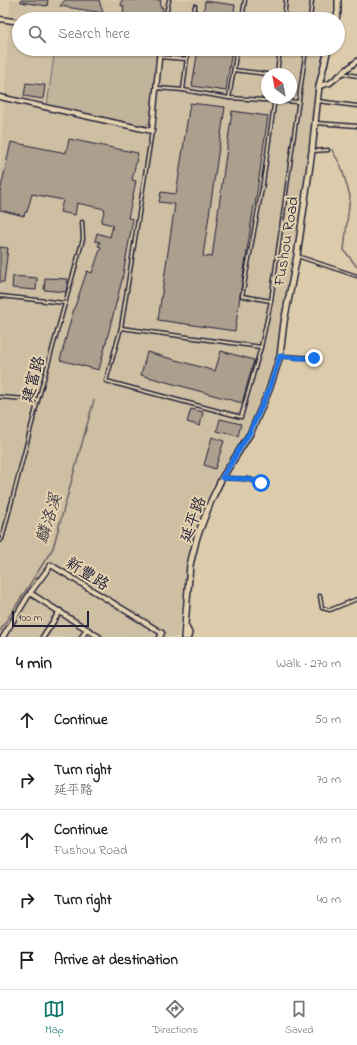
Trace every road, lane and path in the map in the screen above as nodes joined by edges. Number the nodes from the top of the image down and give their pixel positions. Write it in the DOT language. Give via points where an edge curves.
graph roads {
  1 [pos="169,0"];
  2 [pos="245,0"];
  3 [pos="286,0"];
  4 [pos="312,0"];
  5 [pos="338,0"];
  6 [pos="195,6"];
  7 [pos="166,12"];
  8 [pos="194,12"];
  9 [pos="243,12"];
  10 [pos="285,12"];
  11 [pos="311,12"];
  12 [pos="338,12"];
  13 [pos="0,19"];
  14 [pos="12,21"];
  15 [pos="236,56"];
  16 [pos="279,56"];
  17 [pos="305,56"];
  18 [pos="326,56"];
  19 [pos="160,57"];
  20 [pos="186,58"];
  21 [pos="357,61"];
  22 [pos="278,68"];
  23 [pos="234,70"];
  24 [pos="261,73"];
  25 [pos="342,73"];
  26 [pos="357,76"];
  27 [pos="319,86"];
  28 [pos="157,88"];
  29 [pos="184,90"];
  30 [pos="0,97"];
  31 [pos="229,98"];
  32 [pos="261,99"];
  33 [pos="317,101"];
  34 [pos="299,102"];
  35 [pos="274,104"];
  36 [pos="357,106"];
  37 [pos="315,122"];
  38 [pos="357,126"];
  39 [pos="152,131"];
  40 [pos="328,150"];
  41 [pos="312,151"];
  42 [pos="82,222"];
  43 [pos="297,256"];
  44 [pos="357,276"];
  45 [pos="0,296"];
  46 [pos="271,301"];
  47 [pos="65,303"];
  48 [pos="121,328"];
  49 [pos="261,347"];
  50 [pos="280,356"];
  51 [pos="314,358"];
  52 [pos="0,397"];
  53 [pos="38,400"];
  54 [pos="250,432"];
  55 [pos="222,478"];
  56 [pos="261,483"];
  57 [pos="0,541"];
  58 [pos="30,593"];
  59 [pos="320,596"];
  60 [pos="357,599"];
  61 [pos="60,611"];
  62 [pos="185,624"];
  63 [pos="87,629"];
  64 [pos="3,637"];
  65 [pos="43,637"];
  66 [pos="82,637"];
  67 [pos="99,637"];
  68 [pos="160,637"];
  69 [pos="184,637"];
  70 [pos="188,637"];
  1 -- 7 [label="lane"];
  2 -- 9 [label="lane"];
  3 -- 10 [label="lane"];
  4 -- 11 [label="lane"];
  5 -- 12 [label="street"];
  6 -- 8 [label="lane"];
  13 -- 14 [label="street"];
  15 -- 23 [label="lane"];
  16 -- 22 [label="lane"];
  17 -- 34 [label="lane"];
  18 -- 27 [label="street, Fushou Road"];
  19 -- 20 [label="lane"];
  19 -- 28 [label="street"];
  20 -- 29 [label="lane"];
  21 -- 25 [label="street"];
  23 -- 24 [label="lane"];
  23 -- 31 [label="lane"];
  25 -- 26 [label="lane"];
  25 -- 27 [label="street" via="330,83"];
  27 -- 33 [label="street, Fushou Road"];
  28 -- 29 [label="lane"];
  28 -- 39 [label="street"];
  29 -- 31 [label="lane"];
  30 -- 39 [label="street"];
  31 -- 32 [label="lane"];
  33 -- 36 [label="lane"];
  33 -- 37 [label="street, Fushou Road"];
  34 -- 46 [label="lane"];
  35 -- 46 [label="lane" via="242,296"];
  37 -- 38 [label="lane"];
  37 -- 41 [label="street, Fushou Road"];
  39 -- 48 [label="lane"];
  40 -- 41 [label="lane"];
  41 -- 43 [label="street, Fushou Road"];
  42 -- 47 [label="lane, 建富路" via="83,239"];
  43 -- 44 [label="lane"];
  43 -- 50 [label="street, Fushou Road"];
  45 -- 47 [label="lane"];
  46 -- 49 [label="lane"];
  47 -- 53 [label="lane, 建富路"];
  48 -- 49 [label="lane"];
  48 -- 49 [label="lane" via="106,381 242,417"];
  50 -- 51 [label="lane"];
  50 -- 54 [label="street, Fushou Road" via="269,390"];
  52 -- 53 [label="lane"];
  53 -- 57 [label="lane, 建富路"];
  54 -- 55 [label="street, 延平路"];
  55 -- 56 [label="lane" via="248,479"];
  55 -- 62 [label="street, 延平路" via="197,537 190,565"];
  58 -- 61 [label="street"];
  58 -- 64 [label="street, 新豐路"];
  58 -- 68 [label="street, 新豐路" via="50,565 162,633"];
  59 -- 60 [label="lane" via="322,608 330,610"];
  61 -- 63 [label="street"];
  61 -- 65 [label="street"];
  62 -- 69 [label="street, 延平路"];
  62 -- 70 [label="street, 延平路"];
  63 -- 66 [label="street"];
  63 -- 67 [label="street"];
}
